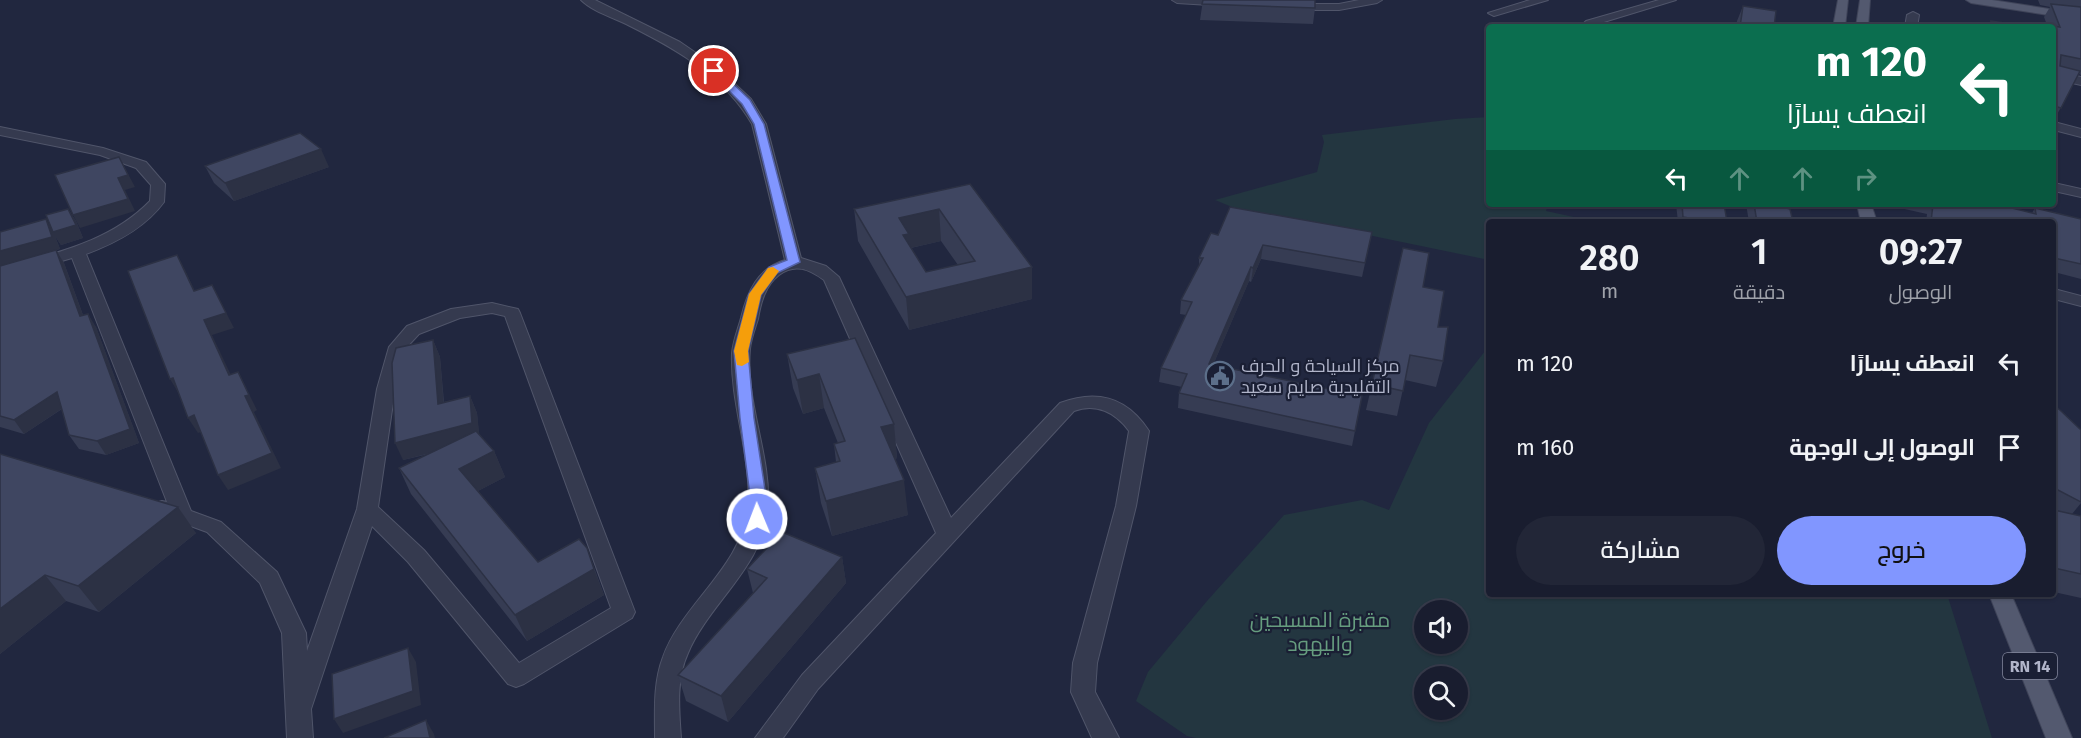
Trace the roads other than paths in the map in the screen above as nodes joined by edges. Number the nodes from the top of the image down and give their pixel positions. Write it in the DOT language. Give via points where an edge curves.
graph roads {
  1 [pos="586,0"];
  2 [pos="1177,0"];
  3 [pos="1377,0"];
  4 [pos="1543,0"];
  5 [pos="1671,0"];
  6 [pos="1843,0"];
  7 [pos="1865,0"];
  8 [pos="1971,0"];
  9 [pos="2015,0"];
  10 [pos="1240,4"];
  11 [pos="1284,7"];
  12 [pos="2081,10"];
  13 [pos="1494,13"];
  14 [pos="2081,17"];
  15 [pos="1590,23"];
  16 [pos="1839,24"];
  17 [pos="1862,24"];
  18 [pos="2056,75"];
  19 [pos="2081,81"];
  20 [pos="2056,127"];
  21 [pos="0,131"];
  22 [pos="2081,133"];
  23 [pos="22,136"];
  24 [pos="0,140"];
  25 [pos="2056,187"];
  26 [pos="2081,193"];
  27 [pos="77,251"];
  28 [pos="794,262"];
  29 [pos="0,274"];
  30 [pos="2056,295"];
  31 [pos="2081,301"];
  32 [pos="141,500"];
  33 [pos="367,508"];
  34 [pos="183,516"];
  35 [pos="948,535"];
  36 [pos="2001,597"];
  37 [pos="298,710"];
  38 [pos="300,738"];
  39 [pos="668,738"];
  40 [pos="768,738"];
  41 [pos="1106,738"];
  42 [pos="2059,738"];
  1 -- 28 [label="street" via="676,44 714,71 746,102 759,124"];
  2 -- 10 [label="street"];
  3 -- 11 [label="street" via="1339,7"];
  4 -- 13 [label="street"];
  5 -- 15 [label="street"];
  6 -- 16 [label="main road"];
  7 -- 17 [label="main road"];
  8 -- 14 [label="main road"];
  9 -- 12 [label="main road"];
  18 -- 19 [label="street"];
  20 -- 22 [label="street"];
  21 -- 23 [label="street"];
  23 -- 24 [label="street"];
  23 -- 27 [label="street" via="103,152 141,165 158,184 157,202 133,225"];
  25 -- 26 [label="street"];
  27 -- 29 [label="street"];
  27 -- 34 [label="street"];
  28 -- 35 [label="street" via="822,268 831,277"];
  28 -- 39 [label="street" via="773,270 755,294 741,351 758,496 757,519 738,560 679,645 668,679"];
  30 -- 31 [label="street"];
  32 -- 34 [label="street"];
  33 -- 33 [label="street" via="386,389 398,347 413,330 457,313 492,308 512,313 624,612 516,677 416,556"];
  33 -- 37 [label="street"];
  34 -- 37 [label="street" via="214,526 269,578 294,633"];
  35 -- 40 [label="street" via="810,682"];
  35 -- 41 [label="street" via="1067,407 1085,401 1107,404 1135,423 1139,431 1126,506 1085,663 1083,692"];
  36 -- 42 [label="main road, RN 14"];
  37 -- 38 [label="street"];
}
